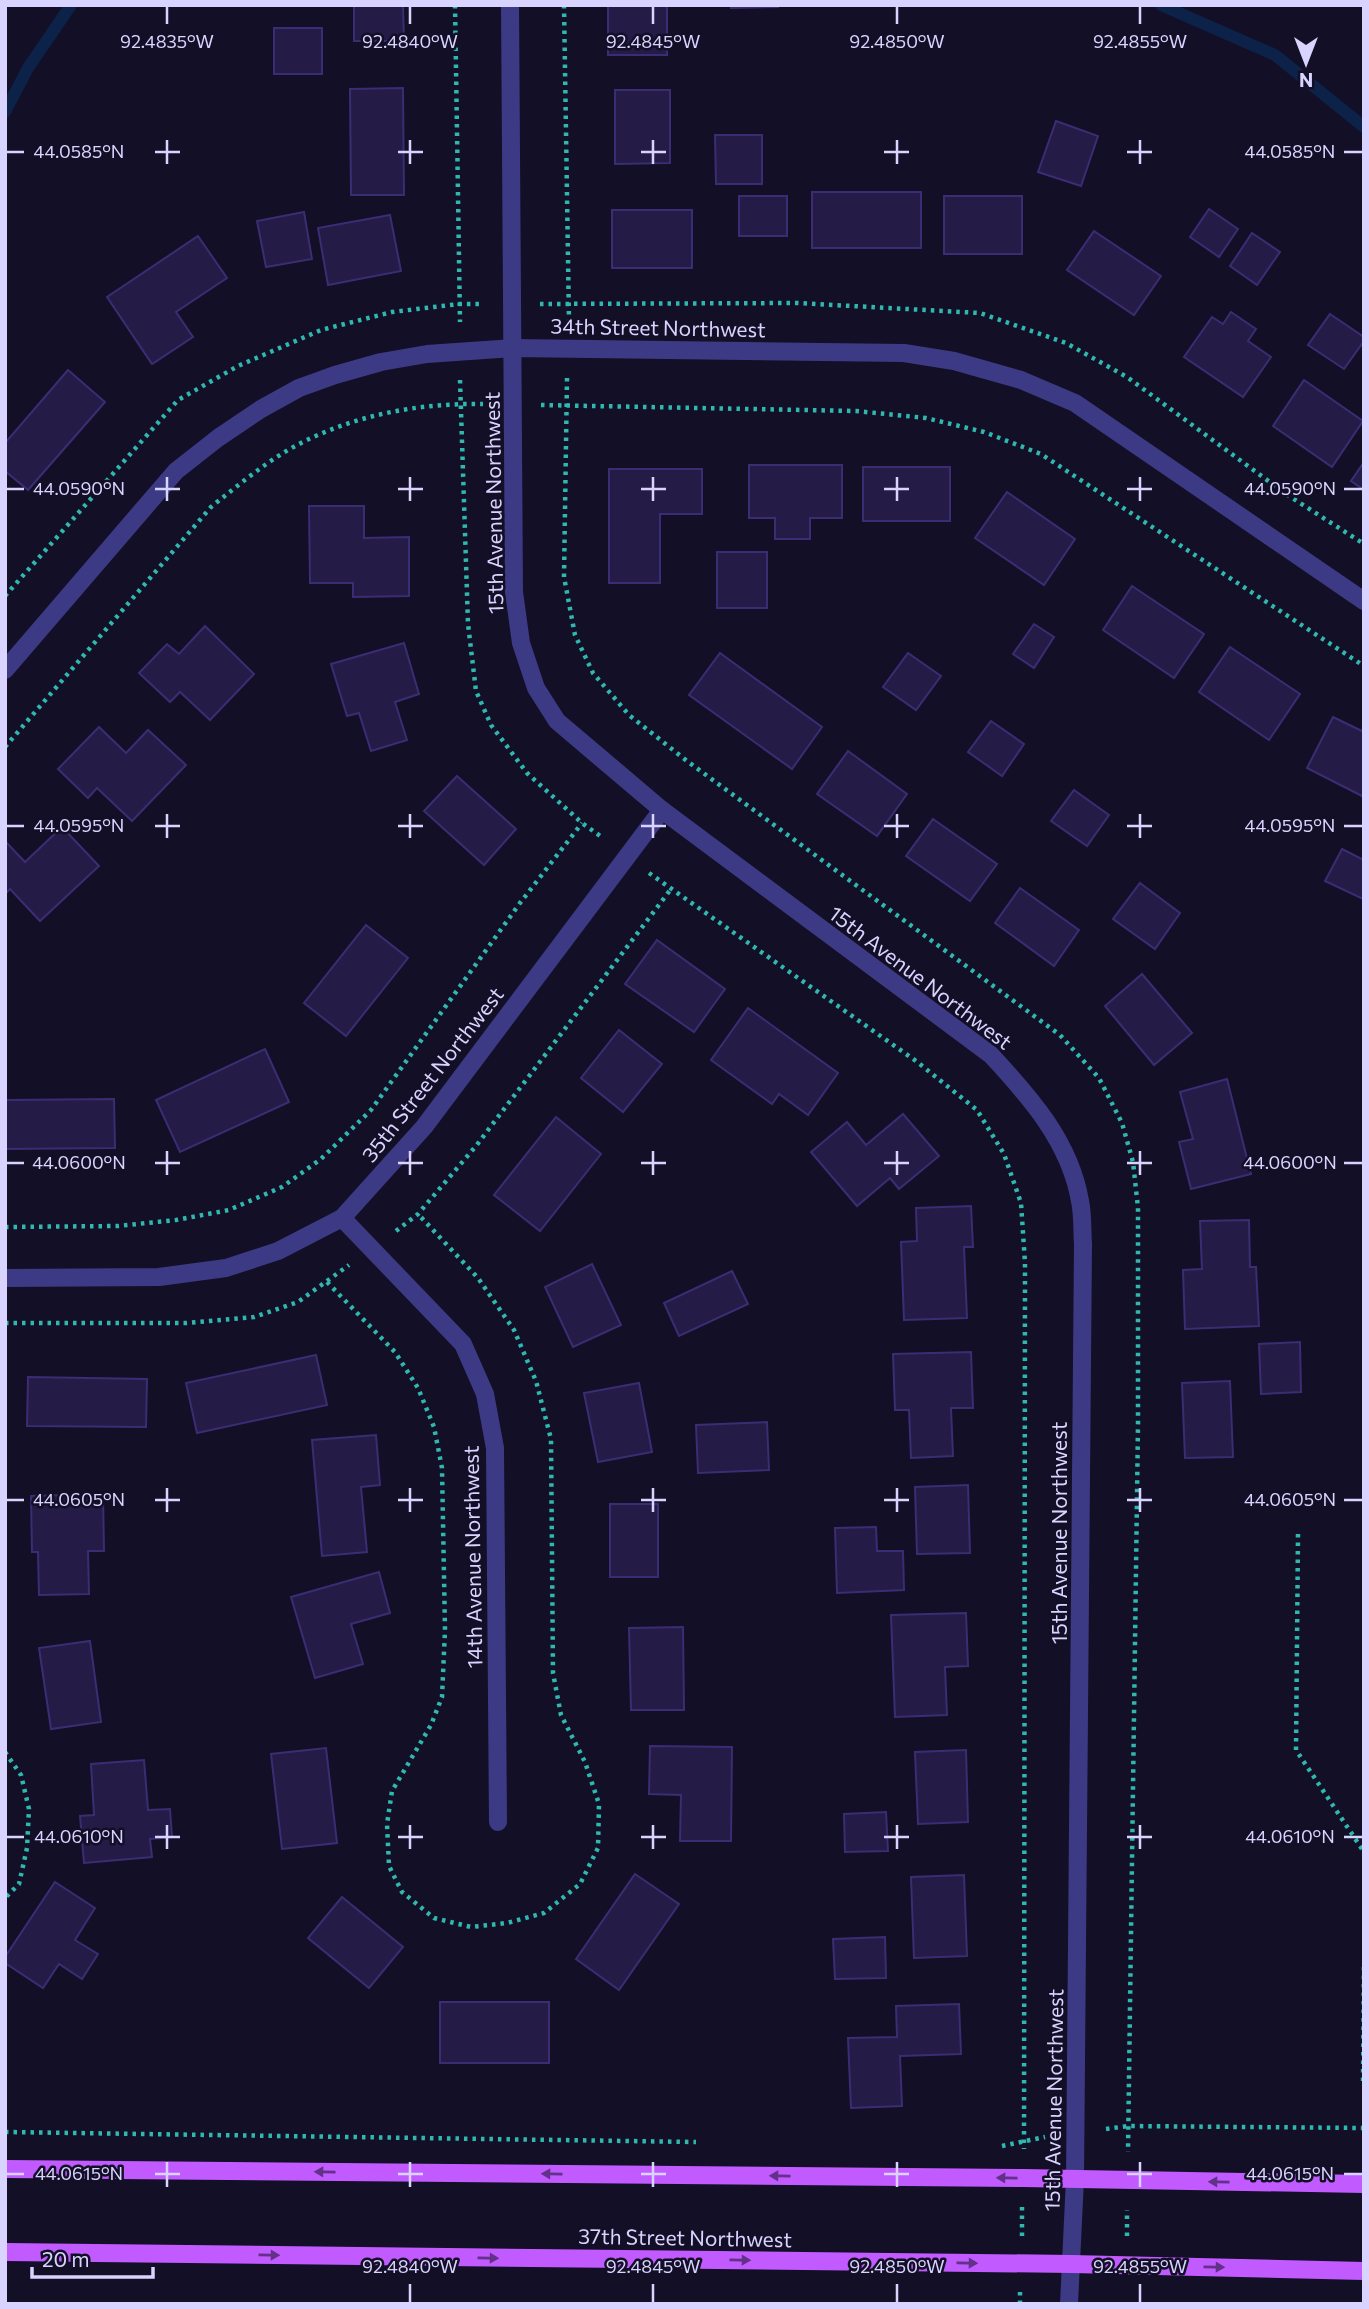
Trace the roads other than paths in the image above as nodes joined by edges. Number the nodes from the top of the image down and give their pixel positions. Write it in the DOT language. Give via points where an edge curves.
graph roads {
  1 [pos="510,5"];
  2 [pos="513,348"];
  3 [pos="1364,601"];
  4 [pos="5,670"];
  5 [pos="662,810"];
  6 [pos="342,1218"];
  7 [pos="5,1278"];
  8 [pos="498,1822"];
  9 [pos="5,2169"];
  10 [pos="1075,2179"];
  11 [pos="1364,2185"];
  12 [pos="5,2252"];
  13 [pos="1072,2264"];
  14 [pos="1364,2271"];
  15 [pos="1069,2304"];
  1 -- 2 [label="street, 15th Avenue Northwest"];
  2 -- 3 [label="street, 34th Street Northwest" via="904,353 1020,380 1075,402"];
  2 -- 4 [label="street, 34th Street Northwest" via="381,362 299,388 261,409 176,471"];
  2 -- 5 [label="street, 15th Avenue Northwest" via="514,592 521,643 536,688 557,721"];
  5 -- 6 [label="street, 35th Street Northwest" via="424,1127"];
  5 -- 10 [label="street, 15th Avenue Northwest" via="991,1055 1046,1119 1074,1176 1081,1202 1083,1244"];
  6 -- 7 [label="street, 35th Street Northwest" via="278,1251 226,1268 159,1277"];
  6 -- 8 [label="street, 14th Avenue Northwest" via="463,1344 485,1394 495,1448"];
  10 -- 9 [label="main road, one-way"];
  11 -- 10 [label="main road, one-way"];
  10 -- 13 [label="street, 15th Avenue Northwest"];
  12 -- 13 [label="main road, 37th Street Northwest, one-way"];
  13 -- 14 [label="main road, 37th Street Northwest, one-way"];
  13 -- 15 [label="street, 15th Avenue Northwest"];
}
